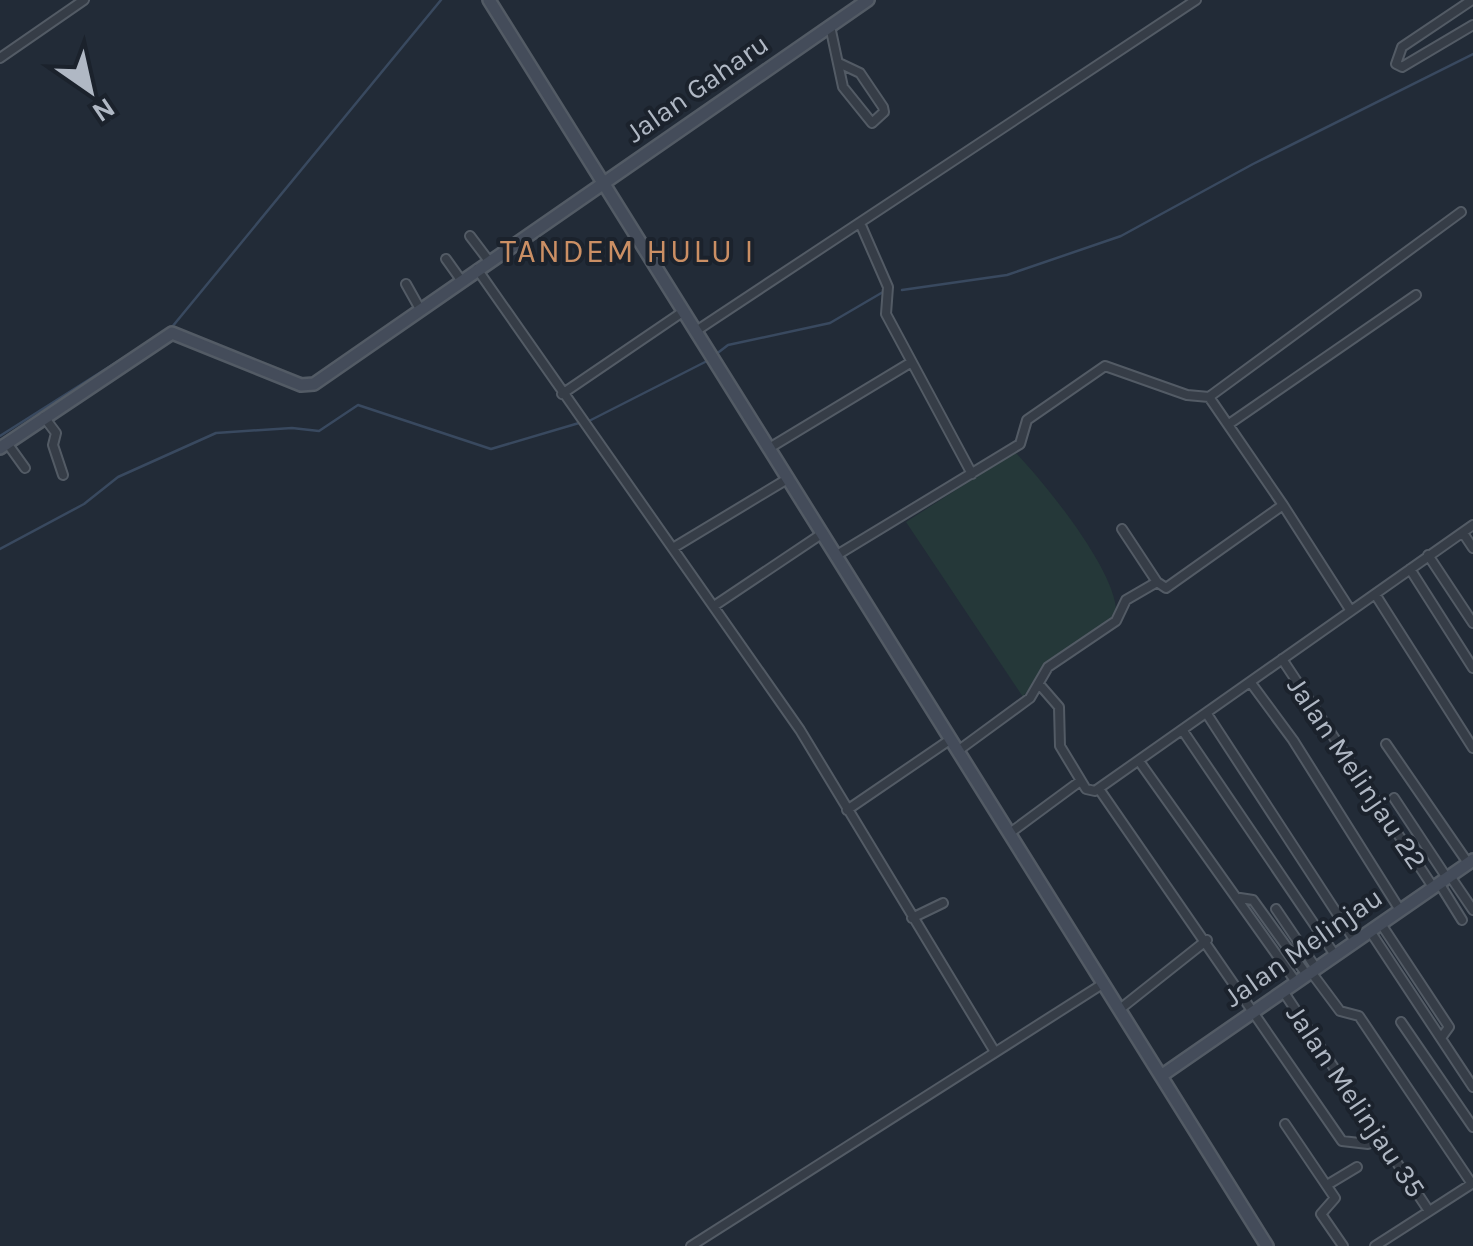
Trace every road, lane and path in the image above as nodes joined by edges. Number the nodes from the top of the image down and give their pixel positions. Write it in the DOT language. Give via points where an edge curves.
graph roads {
  1 [pos="84,0"];
  2 [pos="490,0"];
  3 [pos="868,0"];
  4 [pos="1196,0"];
  5 [pos="1469,2"];
  6 [pos="1473,13"];
  7 [pos="1473,25"];
  8 [pos="830,26"];
  9 [pos="0,58"];
  10 [pos="841,64"];
  11 [pos="604,183"];
  12 [pos="1461,212"];
  13 [pos="860,222"];
  14 [pos="470,236"];
  15 [pos="446,259"];
  16 [pos="489,261"];
  17 [pos="477,269"];
  18 [pos="461,280"];
  19 [pos="406,284"];
  20 [pos="1416,294"];
  21 [pos="420,308"];
  22 [pos="684,311"];
  23 [pos="696,331"];
  24 [pos="910,364"];
  25 [pos="562,394"];
  26 [pos="1209,397"];
  27 [pos="44,417"];
  28 [pos="1229,424"];
  29 [pos="3,446"];
  30 [pos="771,446"];
  31 [pos="25,468"];
  32 [pos="972,474"];
  33 [pos="63,475"];
  34 [pos="789,478"];
  35 [pos="1283,505"];
  36 [pos="1473,525"];
  37 [pos="1122,529"];
  38 [pos="823,533"];
  39 [pos="1462,533"];
  40 [pos="673,548"];
  41 [pos="1473,548"];
  42 [pos="1428,555"];
  43 [pos="837,556"];
  44 [pos="1410,569"];
  45 [pos="1156,582"];
  46 [pos="1375,594"];
  47 [pos="714,606"];
  48 [pos="1350,608"];
  49 [pos="1473,623"];
  50 [pos="1282,659"];
  51 [pos="1473,668"];
  52 [pos="1251,683"];
  53 [pos="1039,684"];
  54 [pos="1207,714"];
  55 [pos="1183,731"];
  56 [pos="955,744"];
  57 [pos="1386,744"];
  58 [pos="1473,748"];
  59 [pos="1139,761"];
  60 [pos="1080,782"];
  61 [pos="1099,789"];
  62 [pos="1394,798"];
  63 [pos="847,810"];
  64 [pos="1010,833"];
  65 [pos="1470,862"];
  66 [pos="1442,881"];
  67 [pos="943,902"];
  68 [pos="1276,909"];
  69 [pos="1400,910"];
  70 [pos="1473,910"];
  71 [pos="912,918"];
  72 [pos="1462,920"];
  73 [pos="1375,928"];
  74 [pos="1207,940"];
  75 [pos="1355,942"];
  76 [pos="1335,955"];
  77 [pos="1308,974"];
  78 [pos="1104,983"];
  79 [pos="1283,991"];
  80 [pos="1120,1008"];
  81 [pos="1255,1010"];
  82 [pos="1401,1022"];
  83 [pos="995,1052"];
  84 [pos="1160,1076"];
  85 [pos="1473,1087"];
  86 [pos="1285,1124"];
  87 [pos="1473,1126"];
  88 [pos="1381,1137"];
  89 [pos="1357,1166"];
  90 [pos="1473,1184"];
  91 [pos="1327,1185"];
  92 [pos="1429,1211"];
  93 [pos="691,1246"];
  94 [pos="1267,1246"];
  95 [pos="1343,1246"];
  96 [pos="1375,1246"];
  1 -- 9 [label="street"];
  2 -- 11 [label="street"];
  3 -- 8 [label="street, Jalan Gaharu"];
  4 -- 13 [label="street"];
  5 -- 6 [label="street"];
  5 -- 7 [label="street" via="1402,47 1396,64 1402,67"];
  8 -- 10 [label="street"];
  8 -- 11 [label="street, Jalan Gaharu"];
  10 -- 10 [label="street" via="844,90 872,123 883,107 862,75"];
  11 -- 16 [label="street, Jalan Gaharu"];
  11 -- 22 [label="street"];
  12 -- 26 [label="street"];
  13 -- 23 [label="street"];
  13 -- 24 [label="street" via="888,287 886,314"];
  14 -- 16 [label="street"];
  15 -- 18 [label="street"];
  16 -- 17 [label="street, Jalan Gaharu"];
  17 -- 18 [label="street, Jalan Gaharu"];
  17 -- 25 [label="street"];
  18 -- 21 [label="street, Jalan Gaharu"];
  19 -- 21 [label="street"];
  20 -- 28 [label="street"];
  21 -- 27 [label="street, Jalan Gaharu" via="305,387 172,333"];
  22 -- 23 [label="street"];
  22 -- 25 [label="street"];
  23 -- 30 [label="street"];
  24 -- 30 [label="street"];
  24 -- 32 [label="street"];
  25 -- 40 [label="street"];
  26 -- 28 [label="street"];
  26 -- 32 [label="street" via="1105,366 1034,414 1020,444"];
  27 -- 29 [label="street"];
  27 -- 33 [label="street" via="56,433"];
  28 -- 35 [label="street"];
  29 -- 31 [label="street"];
  30 -- 34 [label="street"];
  32 -- 43 [label="street"];
  34 -- 38 [label="street"];
  34 -- 40 [label="street"];
  35 -- 45 [label="street" via="1169,586"];
  35 -- 48 [label="street"];
  36 -- 39 [label="street"];
  37 -- 45 [label="street"];
  38 -- 43 [label="street"];
  38 -- 47 [label="street"];
  39 -- 41 [label="street"];
  39 -- 42 [label="street"];
  40 -- 47 [label="street"];
  42 -- 44 [label="street"];
  42 -- 49 [label="street"];
  43 -- 56 [label="street"];
  44 -- 46 [label="street"];
  44 -- 51 [label="street"];
  45 -- 53 [label="street" via="1126,600 1116,620 1048,667"];
  46 -- 48 [label="street"];
  46 -- 58 [label="street"];
  47 -- 63 [label="street"];
  48 -- 50 [label="street"];
  50 -- 52 [label="street"];
  50 -- 66 [label="street, Jalan Melinjau 22"];
  52 -- 54 [label="street"];
  52 -- 69 [label="street"];
  53 -- 56 [label="street" via="1030,698"];
  53 -- 60 [label="street" via="1059,707 1060,746"];
  54 -- 55 [label="street"];
  54 -- 75 [label="street"];
  55 -- 59 [label="street"];
  55 -- 76 [label="street"];
  56 -- 63 [label="street"];
  56 -- 64 [label="street"];
  57 -- 65 [label="street"];
  59 -- 61 [label="street"];
  59 -- 77 [label="street" via="1240,898 1253,900"];
  60 -- 61 [label="street" via="1088,791"];
  60 -- 64 [label="street"];
  61 -- 74 [label="street"];
  62 -- 66 [label="street"];
  63 -- 71 [label="street"];
  64 -- 78 [label="street"];
  65 -- 66 [label="street, Jalan Melinjau"];
  66 -- 69 [label="street, Jalan Melinjau"];
  66 -- 70 [label="street"];
  66 -- 72 [label="street"];
  67 -- 71 [label="street"];
  68 -- 77 [label="street"];
  69 -- 73 [label="street, Jalan Melinjau"];
  71 -- 83 [label="street"];
  73 -- 75 [label="street, Jalan Melinjau"];
  73 -- 85 [label="street" via="1449,1027 1441,1038"];
  74 -- 80 [label="street"];
  74 -- 81 [label="street"];
  75 -- 76 [label="street, Jalan Melinjau"];
  76 -- 77 [label="street, Jalan Melinjau"];
  77 -- 79 [label="street, Jalan Melinjau"];
  77 -- 90 [label="street" via="1340,1010 1359,1016"];
  78 -- 80 [label="street"];
  78 -- 83 [label="street"];
  79 -- 81 [label="street, Jalan Melinjau"];
  79 -- 88 [label="street, Jalan Melinjau 35"];
  80 -- 84 [label="street"];
  81 -- 84 [label="street, Jalan Melinjau"];
  81 -- 88 [label="street" via="1342,1141 1368,1144"];
  82 -- 87 [label="street"];
  83 -- 93 [label="street"];
  84 -- 94 [label="street"];
  86 -- 91 [label="street"];
  88 -- 92 [label="street, Jalan Melinjau 35"];
  89 -- 91 [label="street"];
  90 -- 92 [label="street"];
  91 -- 95 [label="street" via="1336,1198 1321,1214"];
  92 -- 96 [label="street"];
}
